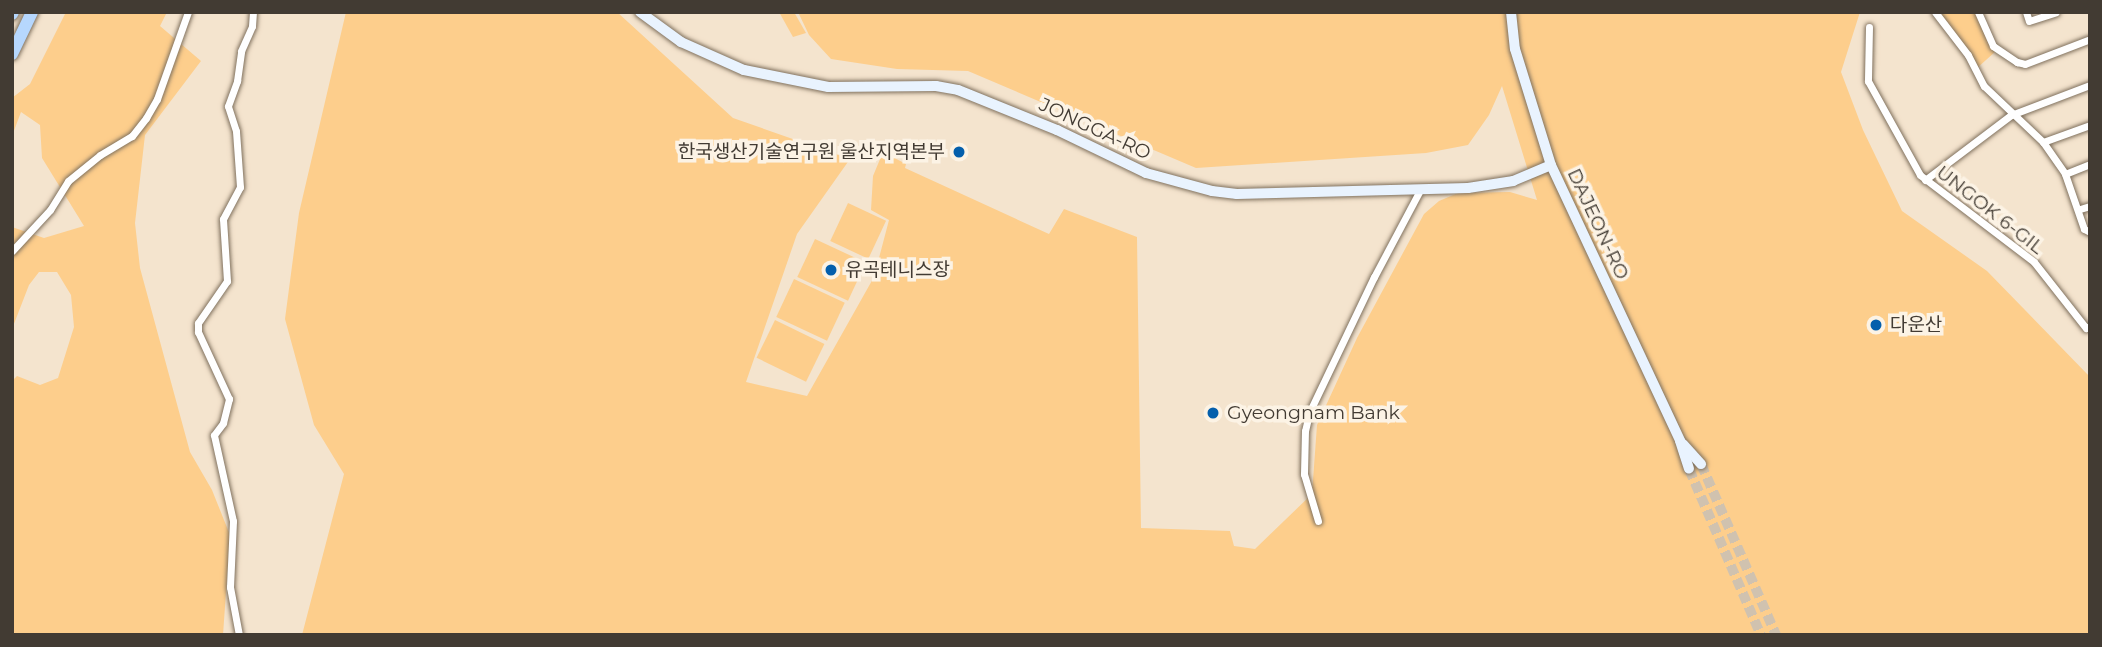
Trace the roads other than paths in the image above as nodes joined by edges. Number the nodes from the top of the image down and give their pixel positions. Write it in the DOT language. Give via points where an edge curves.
graph roads {
  1 [pos="23,12"];
  2 [pos="32,12"];
  3 [pos="188,12"];
  4 [pos="253,12"];
  5 [pos="640,12"];
  6 [pos="1511,12"];
  7 [pos="1935,12"];
  8 [pos="1978,12"];
  9 [pos="2026,12"];
  10 [pos="2056,12"];
  11 [pos="1869,27"];
  12 [pos="12,37"];
  13 [pos="2090,39"];
  14 [pos="12,54"];
  15 [pos="2090,85"];
  16 [pos="2011,115"];
  17 [pos="2090,125"];
  18 [pos="2043,142"];
  19 [pos="2090,164"];
  20 [pos="1551,165"];
  21 [pos="2065,174"];
  22 [pos="1925,180"];
  23 [pos="1420,190"];
  24 [pos="2090,206"];
  25 [pos="2080,209"];
  26 [pos="2090,232"];
  27 [pos="12,250"];
  28 [pos="2090,326"];
  29 [pos="1680,441"];
  30 [pos="1702,464"];
  31 [pos="1689,469"];
  32 [pos="1318,521"];
  33 [pos="239,635"];
  1 -- 12 [label="highway"];
  2 -- 14 [label="highway"];
  3 -- 27 [label="street" via="146,118 132,136 68,181 50,211"];
  4 -- 33 [label="street" via="228,106 236,131 240,187 223,219 228,281 198,323 229,399 223,423 214,435 233,521 230,587"];
  5 -- 23 [label="main road, JONGGA-RO" via="681,42 744,70 828,87 958,90 1146,173 1189,186 1237,194"];
  6 -- 20 [label="main road, DAJEON-RO" via="1515,49"];
  7 -- 16 [label="street" via="1968,55 1984,86"];
  8 -- 13 [label="street" via="1993,46 2025,64"];
  9 -- 10 [label="street" via="2029,21"];
  11 -- 22 [label="street, UNGOK 6-GIL" via="1868,81"];
  15 -- 16 [label="street"];
  16 -- 18 [label="street"];
  16 -- 22 [label="street"];
  17 -- 18 [label="street"];
  18 -- 21 [label="street"];
  19 -- 21 [label="street"];
  20 -- 23 [label="main road, JONGGA-RO" via="1513,181"];
  20 -- 29 [label="main road, DAJEON-RO"];
  21 -- 25 [label="street"];
  22 -- 28 [label="street, UNGOK 6-GIL" via="2034,262 2086,328"];
  23 -- 32 [label="street" via="1309,413 1304,474"];
  24 -- 25 [label="street"];
  25 -- 26 [label="street" via="2084,229"];
  29 -- 30 [label="main road, DAJEON-RO"];
  29 -- 31 [label="main road, DAJEON-RO"];
}
